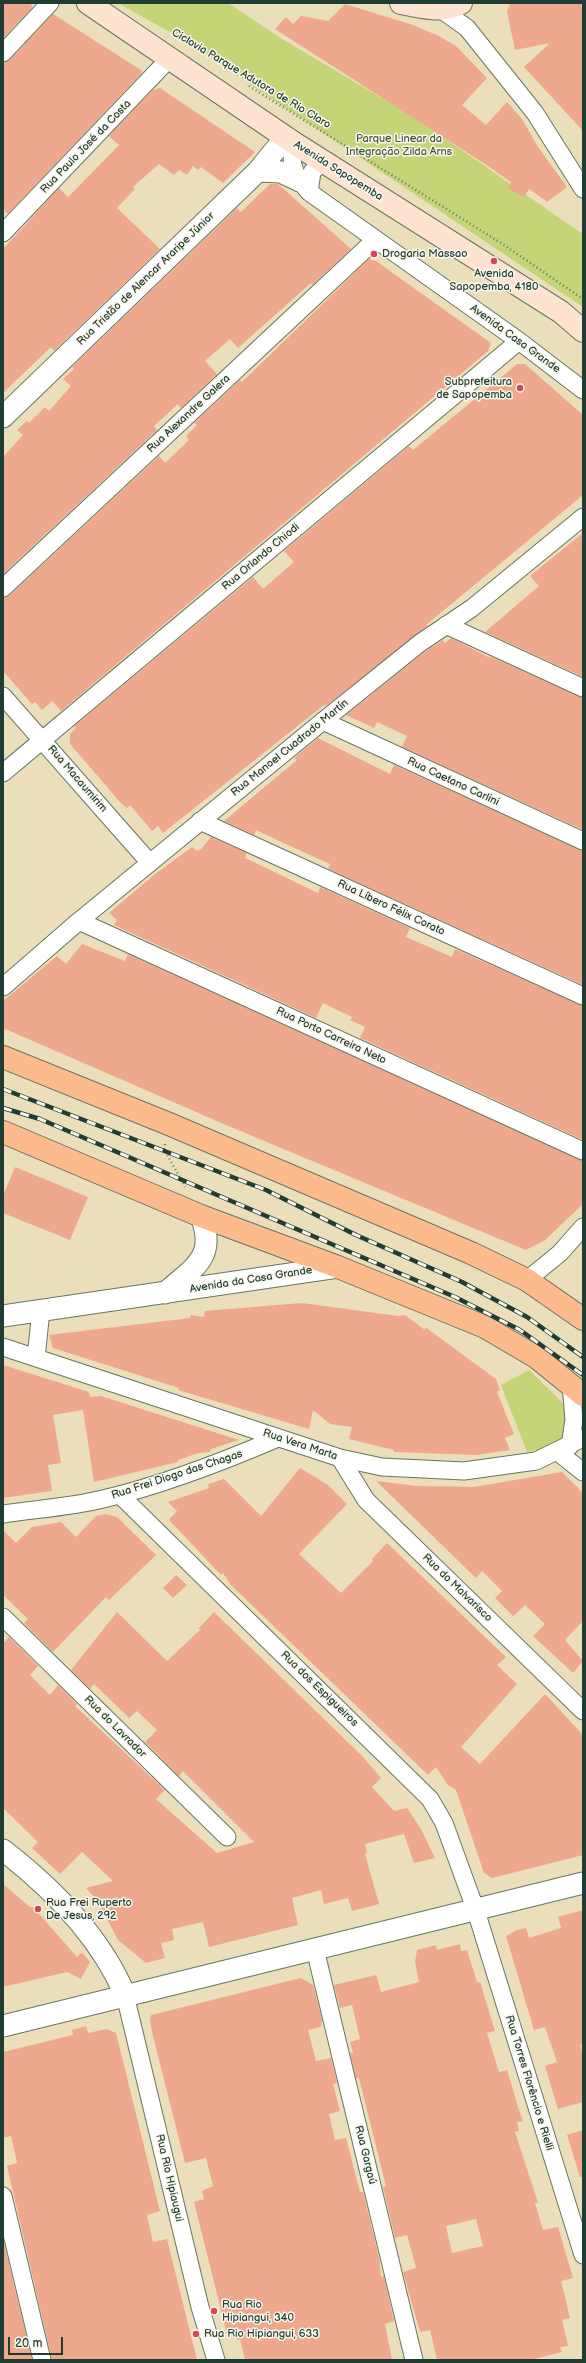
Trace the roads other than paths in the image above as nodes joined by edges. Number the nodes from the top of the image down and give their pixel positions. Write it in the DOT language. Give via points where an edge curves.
graph roads {
  1 [pos="50,3"];
  2 [pos="401,3"];
  3 [pos="92,5"];
  4 [pos="460,11"];
  5 [pos="3,53"];
  6 [pos="168,60"];
  7 [pos="289,140"];
  8 [pos="322,161"];
  9 [pos="258,171"];
  10 [pos="305,186"];
  11 [pos="583,188"];
  12 [pos="3,233"];
  13 [pos="375,240"];
  14 [pos="583,331"];
  15 [pos="519,341"];
  16 [pos="583,390"];
  17 [pos="3,416"];
  18 [pos="583,517"];
  19 [pos="3,588"];
  20 [pos="446,625"];
  21 [pos="583,688"];
  22 [pos="3,696"];
  23 [pos="323,721"];
  24 [pos="43,740"];
  25 [pos="3,774"];
  26 [pos="200,821"];
  27 [pos="583,841"];
  28 [pos="150,863"];
  29 [pos="79,921"];
  30 [pos="3,987"];
  31 [pos="583,996"];
  32 [pos="3,1057"];
  33 [pos="3,1132"];
  34 [pos="583,1150"];
  35 [pos="201,1216"];
  36 [pos="583,1227"];
  37 [pos="338,1267"];
  38 [pos="527,1280"];
  39 [pos="165,1293"];
  40 [pos="41,1310"];
  41 [pos="3,1316"];
  42 [pos="583,1319"];
  43 [pos="3,1347"];
  44 [pos="36,1358"];
  45 [pos="577,1389"];
  46 [pos="278,1438"];
  47 [pos="570,1445"];
  48 [pos="340,1458"];
  49 [pos="583,1472"];
  50 [pos="120,1495"];
  51 [pos="3,1514"];
  52 [pos="3,1617"];
  53 [pos="583,1711"];
  54 [pos="227,1837"];
  55 [pos="3,1850"];
  56 [pos="583,1883"];
  57 [pos="476,1911"];
  58 [pos="315,1949"];
  59 [pos="125,1995"];
  60 [pos="3,2026"];
  61 [pos="3,2196"];
  62 [pos="583,2255"];
  63 [pos="42,2360"];
  64 [pos="216,2360"];
  65 [pos="414,2360"];
  1 -- 5 [label="street"];
  2 -- 4 [label="main road"];
  3 -- 6 [label="main road, Avenida Sapopemba"];
  4 -- 11 [label="street" via="536,113"];
  6 -- 7 [label="main road, Avenida Sapopemba"];
  6 -- 12 [label="street, Rua Paulo José da Costa"];
  7 -- 8 [label="main road, Avenida Sapopemba"];
  7 -- 9 [label="street, Rua Tristão de Alencar Araripe Júnior"];
  7 -- 10 [label="street" via="292,164"];
  8 -- 10 [label="street" via="312,172"];
  8 -- 14 [label="main road, Avenida Sapopemba" via="561,312"];
  9 -- 10 [label="street" via="281,172"];
  9 -- 17 [label="street, Rua Tristão de Alencar Araripe Júnior"];
  10 -- 13 [label="street, Avenida Casa Grande"];
  13 -- 15 [label="street, Avenida Casa Grande"];
  13 -- 19 [label="street, Rua Alexandre Galera"];
  15 -- 16 [label="street, Avenida Casa Grande"];
  15 -- 24 [label="street, Rua Orlando Chiodi"];
  18 -- 20 [label="street, Rua Manoel Cuadrado Martín" via="472,608"];
  20 -- 21 [label="street"];
  20 -- 23 [label="street, Rua Manoel Cuadrado Martín"];
  22 -- 24 [label="street, Rua Macaumirim"];
  23 -- 26 [label="street, Rua Manoel Cuadrado Martín"];
  23 -- 27 [label="street, Rua Caetano Carlini"];
  24 -- 25 [label="street, Rua Orlando Chiodi"];
  24 -- 28 [label="street, Rua Macaumirim"];
  26 -- 28 [label="street, Rua Manoel Cuadrado Martín"];
  26 -- 31 [label="street, Rua Líbero Félix Corato"];
  28 -- 29 [label="street, Rua Manoel Cuadrado Martín"];
  29 -- 30 [label="street, Rua Manoel Cuadrado Martín"];
  29 -- 34 [label="street, Rua Porto Carreira Neto"];
  32 -- 38 [label="main road" via="170,1124 471,1253"];
  33 -- 35 [label="main road"];
  35 -- 37 [label="main road"];
  35 -- 39 [label="street, Avenida da Casa Grande" via="208,1239 206,1250 200,1261"];
  36 -- 38 [label="street" via="560,1253"];
  37 -- 39 [label="street, Avenida da Casa Grande"];
  37 -- 45 [label="main road" via="486,1327 536,1357"];
  38 -- 42 [label="main road"];
  39 -- 40 [label="street, Avenida da Casa Grande"];
  40 -- 41 [label="street, Avenida da Casa Grande"];
  40 -- 44 [label="street"];
  43 -- 44 [label="street, Rua Vera Marta"];
  44 -- 46 [label="street, Rua Vera Marta"];
  45 -- 47 [label="street"];
  46 -- 48 [label="street, Rua Vera Marta"];
  46 -- 50 [label="street, Rua Frei Diogo das Chagas" via="240,1455"];
  47 -- 48 [label="street, Rua Vera Marta" via="536,1461 464,1470 382,1467"];
  47 -- 49 [label="street"];
  48 -- 53 [label="street, Rua do Malvarisco" via="366,1500"];
  50 -- 51 [label="street, Rua Frei Diogo das Chagas"];
  50 -- 57 [label="street, Rua dos Espigueiros" via="430,1799 444,1823"];
  52 -- 54 [label="street, Rua do Lavrador"];
  55 -- 59 [label="street" via="76,1917 116,1972"];
  56 -- 57 [label="street"];
  57 -- 58 [label="street"];
  57 -- 62 [label="street, Rua Torres Florêncio e Rielli"];
  58 -- 59 [label="street"];
  58 -- 65 [label="street, Rua Gargaú"];
  59 -- 60 [label="street"];
  59 -- 64 [label="street, Rua Rio Hipiaugui" via="200,2307"];
  61 -- 63 [label="street"];
}
